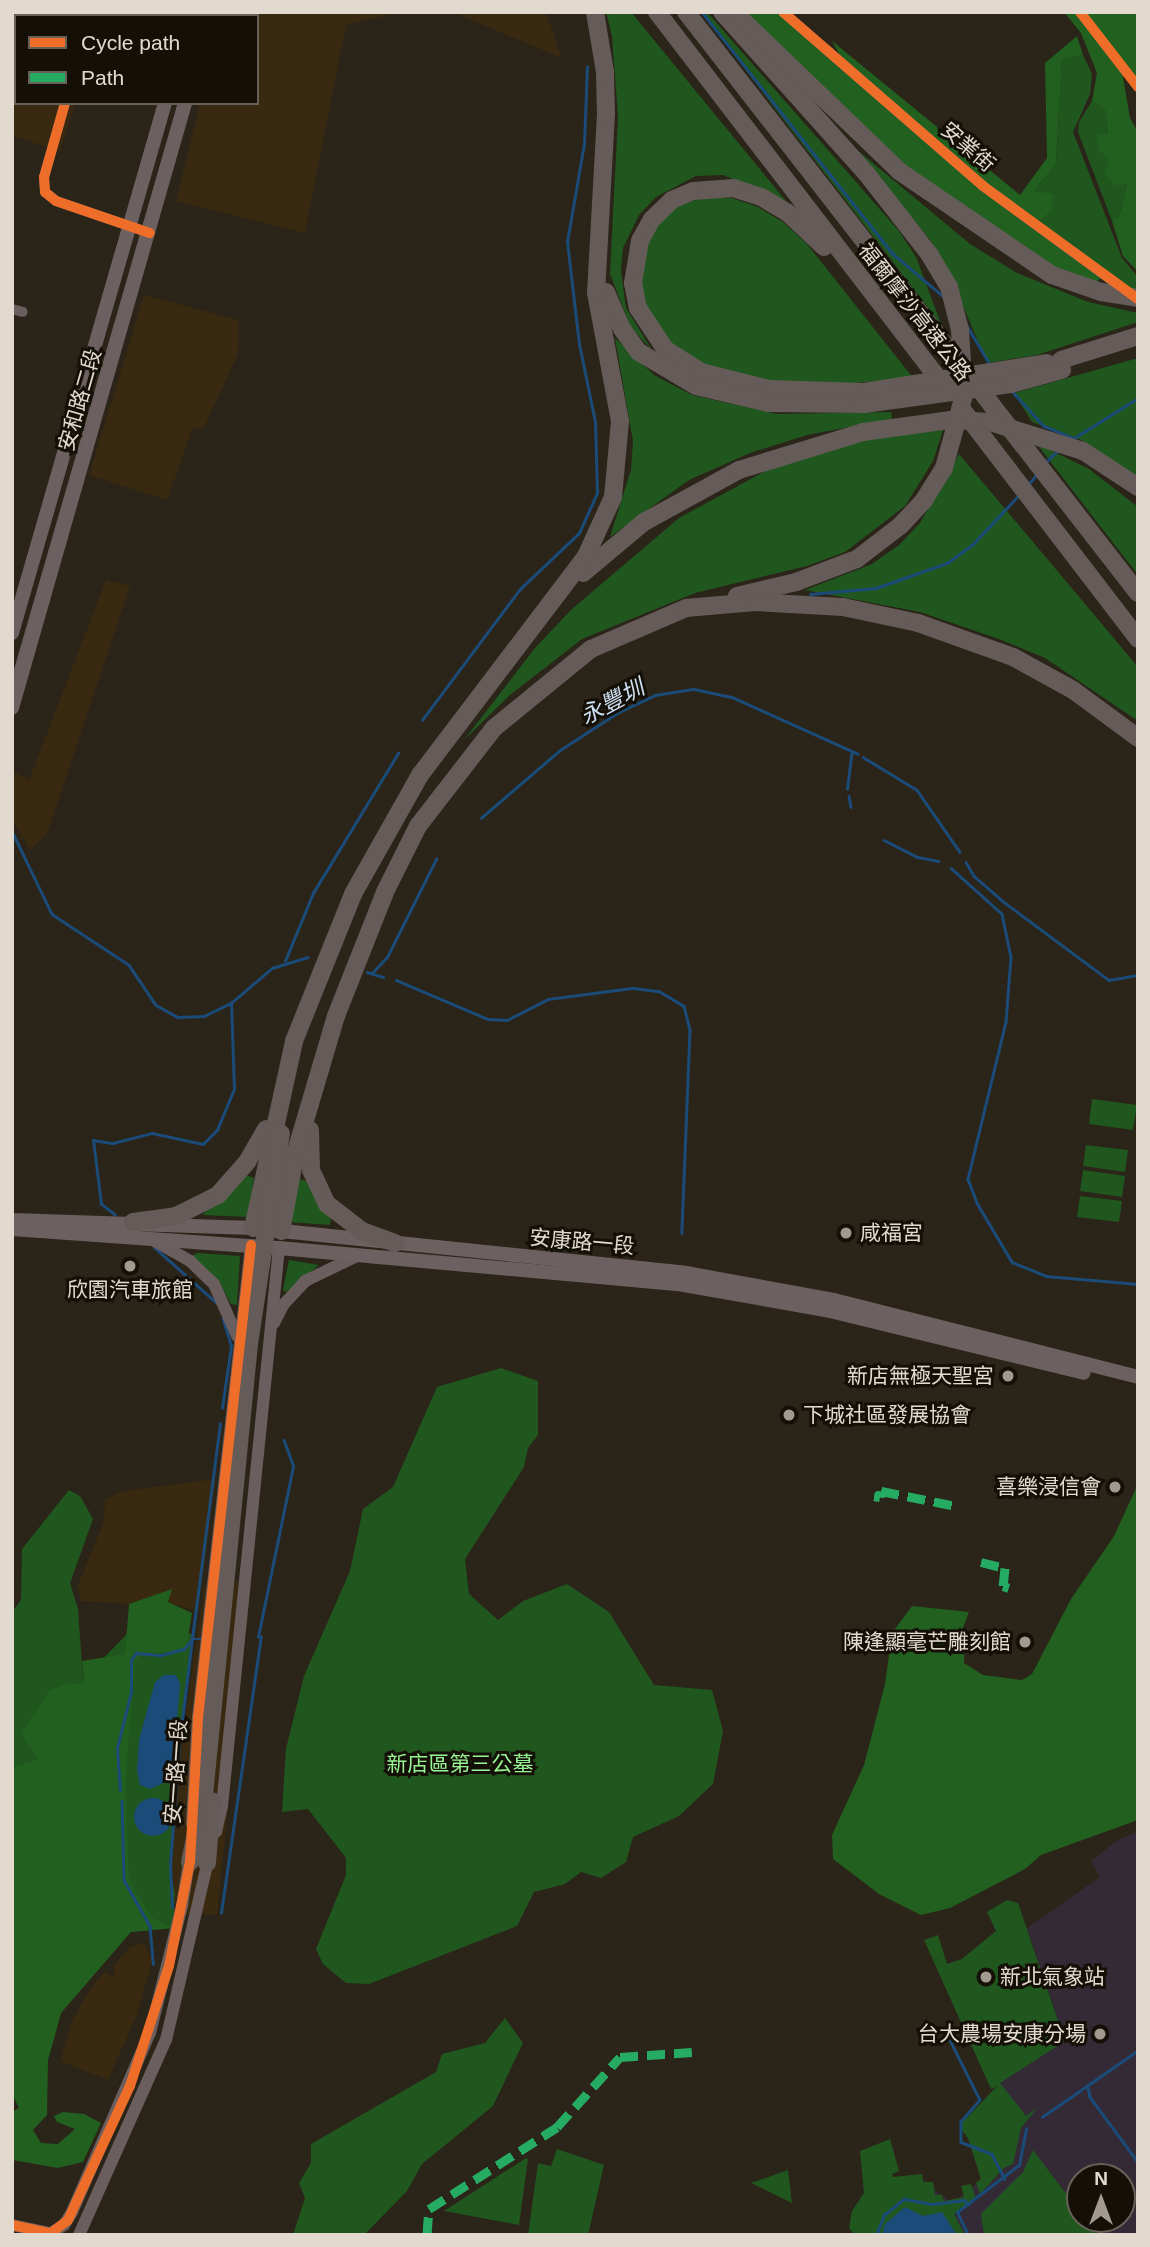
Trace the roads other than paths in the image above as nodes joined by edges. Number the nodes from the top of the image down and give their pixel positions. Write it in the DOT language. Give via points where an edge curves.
graph roads {
  1 [pos="595,12"];
  2 [pos="657,12"];
  3 [pos="685,12"];
  4 [pos="722,12"];
  5 [pos="734,12"];
  6 [pos="783,12"];
  7 [pos="64,105"];
  8 [pos="164,105"];
  9 [pos="184,105"];
  10 [pos="129,228"];
  11 [pos="149,233"];
  12 [pos="597,244"];
  13 [pos="1138,299"];
  14 [pos="12,309"];
  15 [pos="23,312"];
  16 [pos="891,320"];
  17 [pos="1134,343"];
  18 [pos="864,398"];
  19 [pos="58,471"];
  20 [pos="80,478"];
  21 [pos="1138,487"];
  22 [pos="1138,593"];
  23 [pos="553,600"];
  24 [pos="686,608"];
  25 [pos="12,633"];
  26 [pos="1138,639"];
  27 [pos="12,708"];
  28 [pos="1138,738"];
  29 [pos="398,811"];
  30 [pos="418,826"];
  31 [pos="319,1065"];
  32 [pos="278,1099"];
  33 [pos="286,1134"];
  34 [pos="12,1220"];
  35 [pos="133,1222"];
  36 [pos="12,1229"];
  37 [pos="252,1237"];
  38 [pos="148,1238"];
  39 [pos="280,1239"];
  40 [pos="394,1243"];
  41 [pos="362,1255"];
  42 [pos="269,1337"];
  43 [pos="240,1348"];
  44 [pos="1138,1377"];
  45 [pos="1138,1386"];
  46 [pos="232,1416"];
  47 [pos="259,1420"];
  48 [pos="199,1863"];
  49 [pos="12,2225"];
  50 [pos="79,2235"];
  1 -- 12 [label="highway" via="605,72 606,114"];
  2 -- 16 [label="highway, 福爾摩沙高速公路"];
  3 -- 22 [label="highway, 福爾摩沙高速公路"];
  4 -- 24 [label="highway, bridge" via="866,173 930,255 949,287 960,330 964,395 944,468 924,500 901,525 857,559 796,582"];
  5 -- 13 [label="highway, bridge" via="899,171 1052,275"];
  6 -- 13 [label="street, 安業街" via="983,186"];
  7 -- 10 [label="street" via="44,177 45,192 56,201"];
  8 -- 10 [label="main road, 安和路二段"];
  9 -- 11 [label="main road, 安和路二段"];
  10 -- 11 [label="street"];
  10 -- 19 [label="main road, 安和路二段"];
  11 -- 20 [label="main road, 安和路二段"];
  12 -- 18 [label="highway" via="609,305 622,329 639,352 680,378 741,400 815,407"];
  12 -- 23 [label="highway" via="596,293 620,421 618,467 604,523"];
  14 -- 15 [label="street"];
  16 -- 18 [label="highway" via="788,213 734,188 712,187 672,200 652,219 640,241 633,283 638,308 651,332 685,365 769,389"];
  16 -- 26 [label="highway, 福爾摩沙高速公路"];
  17 -- 18 [label="highway, bridge" via="1061,365"];
  19 -- 20 [label="main road"];
  19 -- 25 [label="main road, 安和路二段"];
  20 -- 27 [label="main road, 安和路二段"];
  21 -- 23 [label="highway, bridge" via="1083,451 990,422 951,419 863,432 739,470 684,498 607,550"];
  23 -- 29 [label="highway" via="466,710"];
  24 -- 28 [label="highway" via="801,603 918,623 990,647 1042,672"];
  24 -- 30 [label="highway" via="612,638 536,690 469,755"];
  29 -- 32 [label="highway" via="353,894 313,986"];
  29 -- 33 [label="highway" via="311,1025"];
  30 -- 31 [label="highway" via="358,958"];
  30 -- 33 [label="highway" via="398,847 349,953"];
  31 -- 39 [label="highway"];
  31 -- 40 [label="highway" via="309,1155 315,1184 327,1204 349,1224"];
  32 -- 35 [label="highway" via="247,1162 218,1195 176,1216"];
  32 -- 37 [label="highway"];
  33 -- 48 [label="highway, bridge"];
  34 -- 35 [label="main road, 安康路一段"];
  35 -- 37 [label="main road, 安康路一段"];
  36 -- 38 [label="main road, 安康路一段"];
  37 -- 38 [label="main road, 安康路一段"];
  37 -- 39 [label="main road, 安康路一段"];
  37 -- 43 [label="street, 安一路一段"];
  38 -- 43 [label="street" via="184,1257 214,1284 231,1313"];
  39 -- 40 [label="main road, 安康路一段"];
  39 -- 41 [label="main road, 安康路一段"];
  39 -- 42 [label="street, 安一路一段"];
  40 -- 44 [label="main road, 安康路一段" via="685,1272 779,1289"];
  41 -- 42 [label="street" via="338,1262 306,1281 283,1305"];
  41 -- 45 [label="main road, 安康路一段" via="760,1296"];
  42 -- 47 [label="street, 安一路一段"];
  43 -- 46 [label="street, 安一路一段"];
  46 -- 47 [label="street"];
  46 -- 48 [label="street, 安一路一段, bridge" via="198,1718"];
  47 -- 48 [label="street, 安一路一段, bridge" via="222,1806"];
  48 -- 49 [label="street, 安一路一段" via="150,2033 72,2212 64,2225 51,2233"];
  48 -- 50 [label="street, 安一路一段" via="166,2040"];
}
